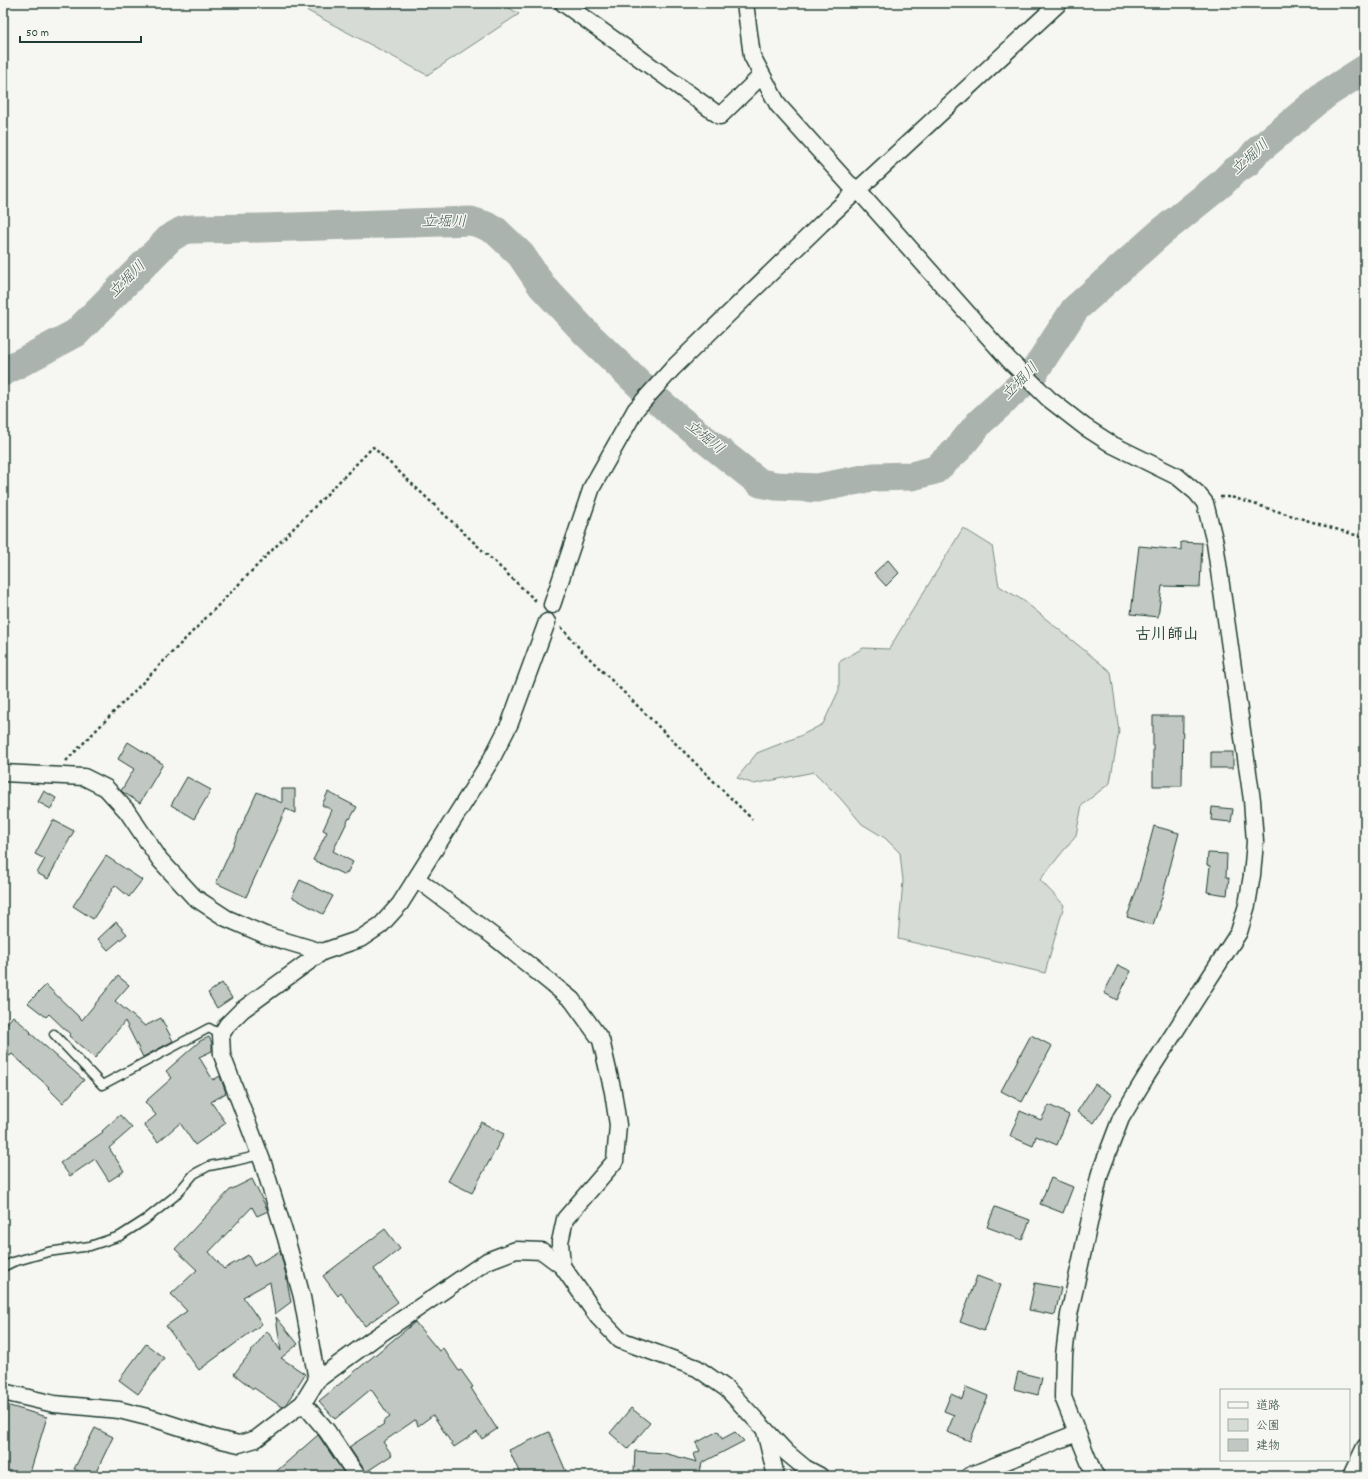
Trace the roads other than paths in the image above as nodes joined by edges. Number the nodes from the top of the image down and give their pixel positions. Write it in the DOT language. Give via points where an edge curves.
graph roads {
  1 [pos="563,3"];
  2 [pos="745,3"];
  3 [pos="1059,3"];
  4 [pos="761,76"];
  5 [pos="858,190"];
  6 [pos="546,605"];
  7 [pos="552,622"];
  8 [pos="3,774"];
  9 [pos="417,879"];
  10 [pos="322,952"];
  11 [pos="54,1034"];
  12 [pos="222,1035"];
  13 [pos="260,1155"];
  14 [pos="562,1266"];
  15 [pos="3,1267"];
  16 [pos="317,1380"];
  17 [pos="3,1392"];
  18 [pos="303,1402"];
  19 [pos="765,1430"];
  20 [pos="1077,1433"];
  21 [pos="1365,1447"];
  22 [pos="357,1476"];
  23 [pos="776,1476"];
  24 [pos="820,1476"];
  25 [pos="969,1476"];
  26 [pos="1096,1476"];
  27 [pos="1351,1476"];
  1 -- 4 [label="street" via="720,116"];
  2 -- 4 [label="street" via="752,56"];
  3 -- 5 [label="street"];
  4 -- 5 [label="street" via="778,105 849,184"];
  5 -- 6 [label="street" via="672,368 636,409 592,487"];
  5 -- 20 [label="street" via="1009,360 1049,399 1113,445 1178,477 1197,493 1205,503 1215,543 1252,800 1255,842 1252,875 1239,932 1121,1118 1100,1173 1069,1314 1064,1355 1062,1397"];
  7 -- 9 [label="street" via="510,723 491,760"];
  8 -- 10 [label="street" via="84,777 106,788 127,811 160,860 194,897 226,918 265,935"];
  9 -- 10 [label="street" via="400,904 381,925 360,939"];
  9 -- 14 [label="street" via="572,1000 601,1040 618,1125 615,1161 565,1219 560,1242"];
  10 -- 12 [label="street" via="242,1010 227,1025"];
  11 -- 12 [label="lane" via="102,1085 209,1028"];
  12 -- 13 [label="street" via="222,1055"];
  13 -- 15 [label="lane" via="209,1166 194,1174 175,1196 120,1236 90,1246 48,1252"];
  13 -- 16 [label="street" via="302,1297"];
  14 -- 16 [label="street" via="542,1252 516,1250 487,1261"];
  14 -- 19 [label="street" via="598,1317 620,1340 697,1368 727,1389"];
  16 -- 18 [label="street"];
  17 -- 18 [label="street" via="54,1404 119,1410 239,1444 256,1439"];
  18 -- 22 [label="street" via="327,1431"];
  19 -- 23 [label="street"];
  19 -- 24 [label="street" via="787,1453 805,1468"];
  20 -- 25 [label="street"];
  20 -- 26 [label="street"];
  21 -- 27 [label="street"];
}
